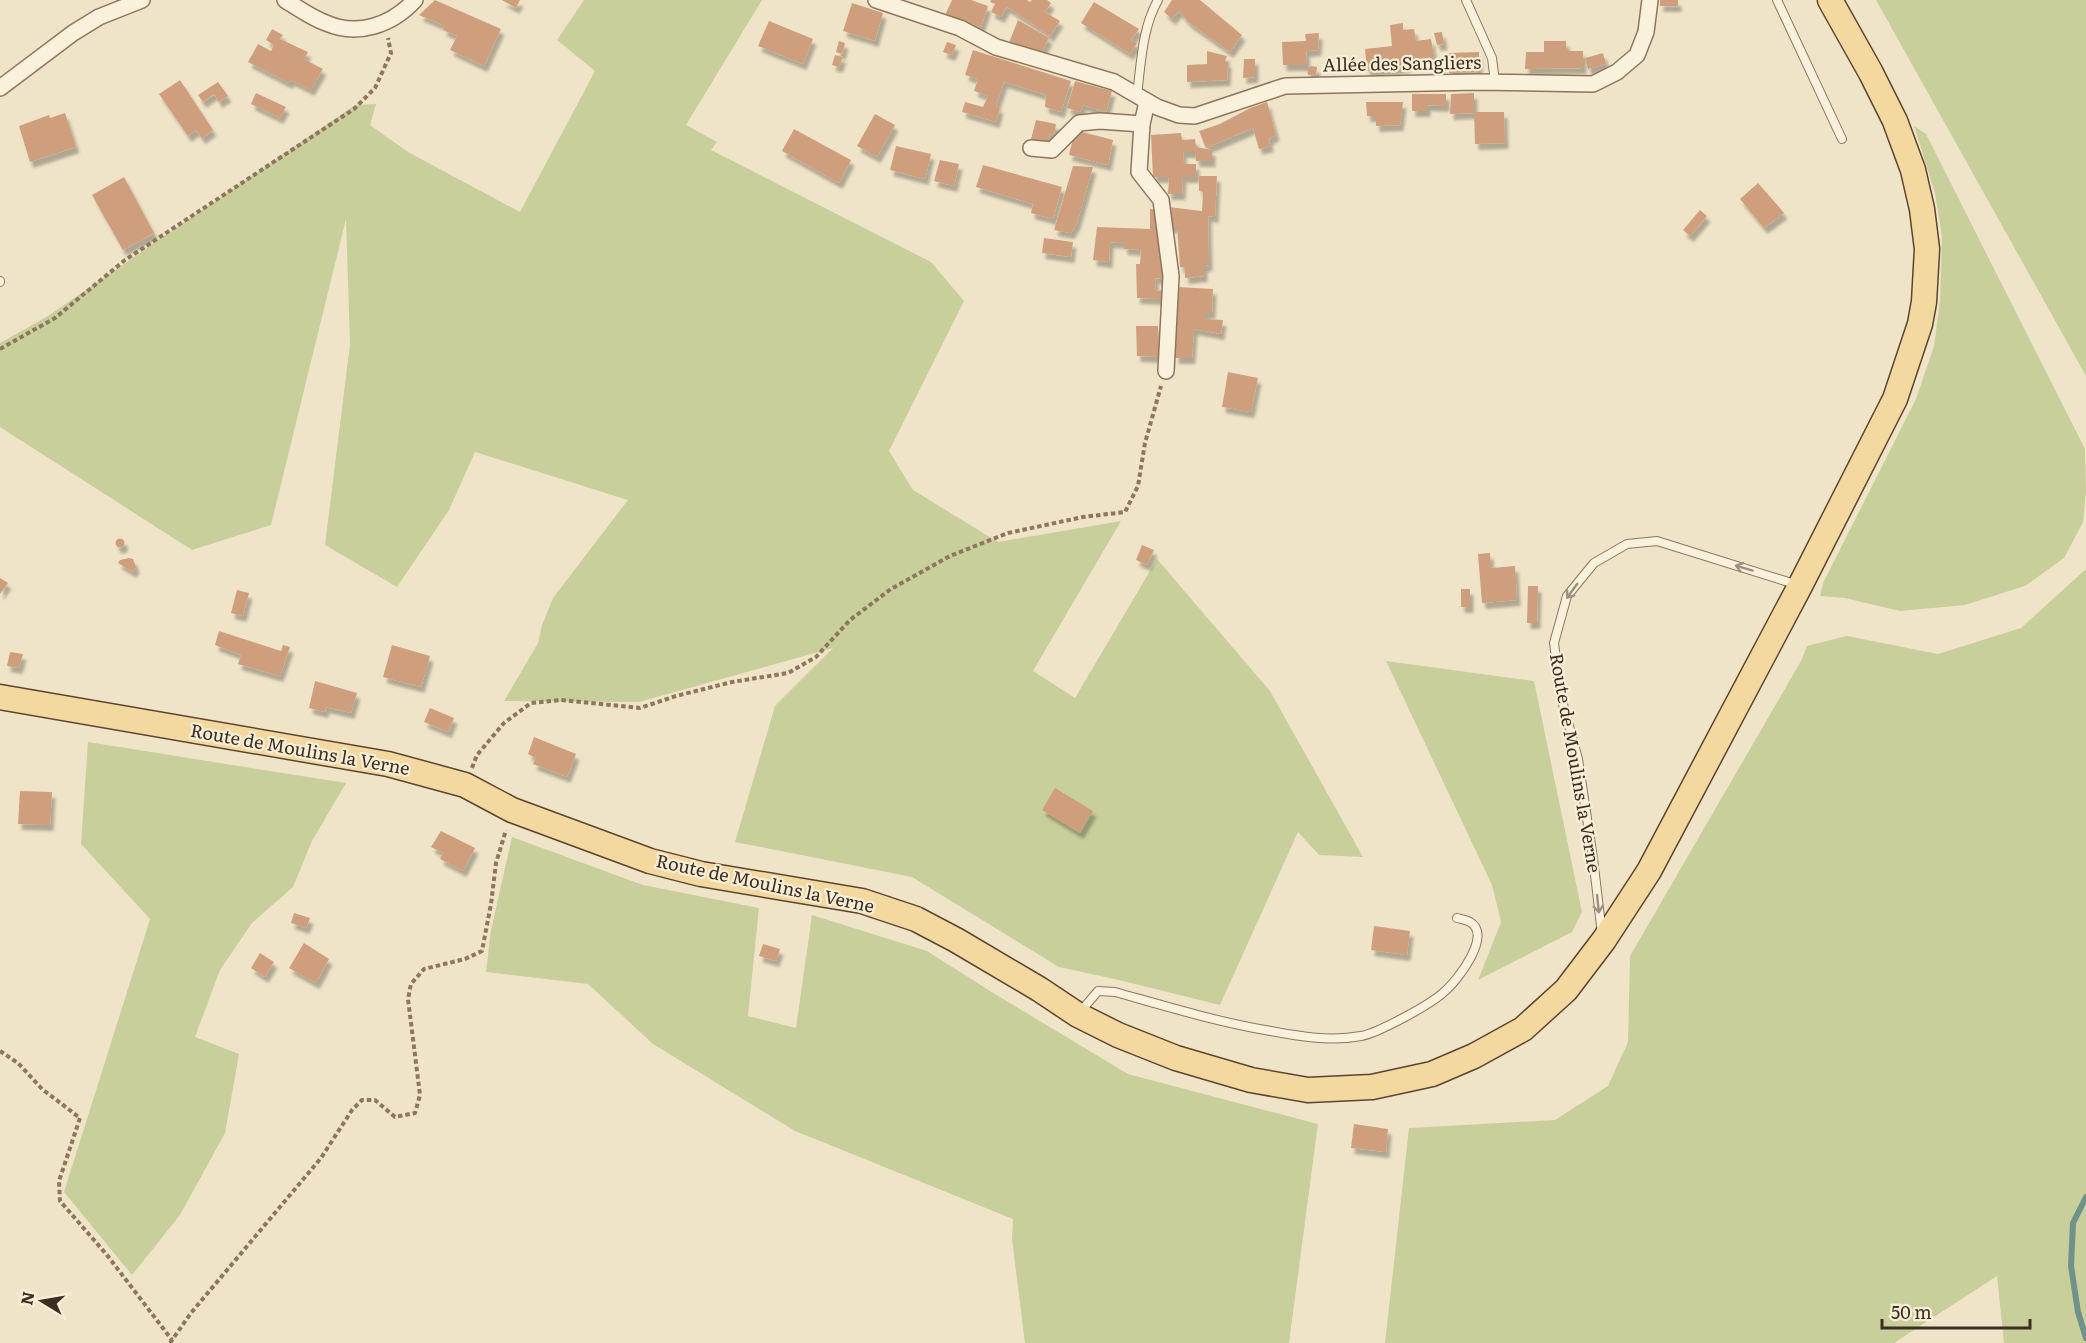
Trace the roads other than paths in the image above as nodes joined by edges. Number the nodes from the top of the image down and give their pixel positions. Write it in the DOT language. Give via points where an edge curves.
graph roads {
  1 [pos="142,0"];
  2 [pos="285,0"];
  3 [pos="415,0"];
  4 [pos="876,0"];
  5 [pos="1158,0"];
  6 [pos="1466,0"];
  7 [pos="1650,0"];
  8 [pos="1777,0"];
  9 [pos="1830,0"];
  10 [pos="1495,82"];
  11 [pos="0,88"];
  12 [pos="1142,99"];
  13 [pos="1142,124"];
  14 [pos="1842,139"];
  15 [pos="1031,148"];
  16 [pos="1166,371"];
  17 [pos="1800,586"];
  18 [pos="0,698"];
  19 [pos="1457,918"];
  20 [pos="1604,940"];
  21 [pos="1077,1015"];
  1 -- 11 [label="street" via="99,17 73,33"];
  2 -- 3 [label="street" via="343,29 366,29 385,23"];
  4 -- 12 [label="street, Allée des Sangliers" via="960,28 996,47 1114,82"];
  5 -- 12 [label="lane" via="1145,39"];
  6 -- 10 [label="lane" via="1492,58"];
  7 -- 10 [label="street, Allée des Sangliers" via="1646,32 1637,55 1617,72 1593,84"];
  8 -- 14 [label="lane"];
  9 -- 17 [label="main road, Route de Moulins la Verne" via="1880,90 1905,145 1922,209 1926,284 1920,324 1895,399"];
  10 -- 12 [label="street, Allée des Sangliers" via="1285,86 1196,116 1179,115"];
  12 -- 13 [label="street"];
  13 -- 15 [label="street" via="1079,123 1052,150"];
  13 -- 16 [label="street" via="1139,172 1161,200 1171,276"];
  17 -- 20 [label="main road, Route de Moulins la Verne" via="1649,871"];
  17 -- 20 [label="lane, Route de Moulins la Verne, one-way" via="1657,541 1627,544 1594,563 1567,596 1554,643 1561,697 1578,759"];
  18 -- 21 [label="main road, Route de Moulins la Verne" via="388,764 465,785 512,810 650,861 701,874 862,901 915,919"];
  19 -- 21 [label="lane" via="1471,922 1478,943 1471,959 1446,991 1409,1015 1363,1036 1300,1037 1214,1021 1115,992 1098,991"];
  20 -- 21 [label="main road, Route de Moulins la Verne" via="1566,990 1523,1029 1432,1074 1372,1087 1308,1090 1251,1080 1176,1058"];
}
